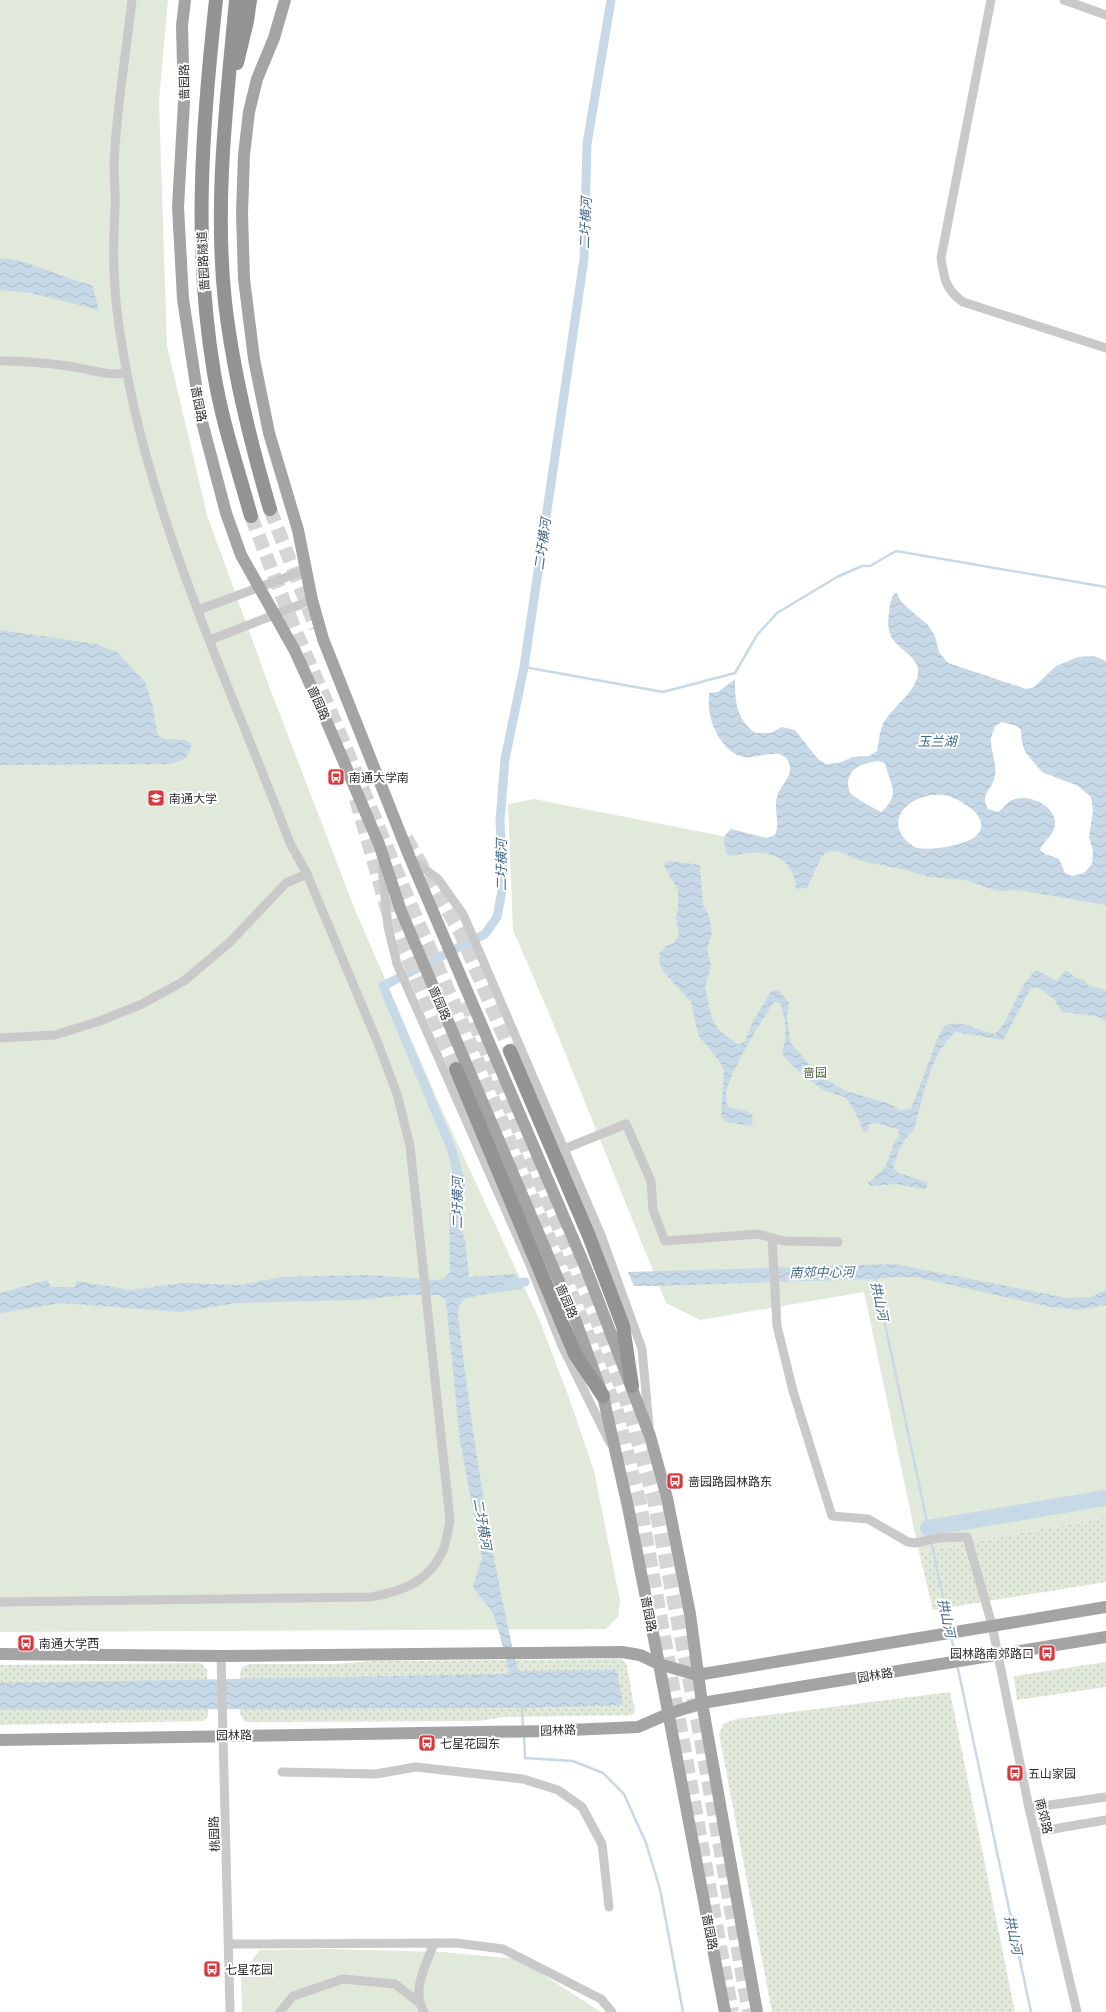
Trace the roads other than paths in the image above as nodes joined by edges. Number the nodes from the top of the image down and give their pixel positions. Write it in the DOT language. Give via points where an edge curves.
graph roads {
  1 [pos="132,0"];
  2 [pos="185,0"];
  3 [pos="208,0"];
  4 [pos="216,0"];
  5 [pos="236,0"];
  6 [pos="250,0"];
  7 [pos="285,0"];
  8 [pos="991,0"];
  9 [pos="1064,0"];
  10 [pos="1106,15"];
  11 [pos="226,108"];
  12 [pos="204,130"];
  13 [pos="1106,348"];
  14 [pos="0,361"];
  15 [pos="126,373"];
  16 [pos="270,509"];
  17 [pos="251,516"];
  18 [pos="306,570"];
  19 [pos="259,588"];
  20 [pos="312,600"];
  21 [pos="198,610"];
  22 [pos="274,614"];
  23 [pos="210,640"];
  24 [pos="378,844"];
  25 [pos="410,858"];
  26 [pos="307,874"];
  27 [pos="0,1038"];
  28 [pos="510,1051"];
  29 [pos="456,1069"];
  30 [pos="564,1149"];
  31 [pos="772,1238"];
  32 [pos="838,1242"];
  33 [pos="632,1386"];
  34 [pos="603,1396"];
  35 [pos="650,1436"];
  36 [pos="616,1455"];
  37 [pos="0,1602"];
  38 [pos="1106,1607"];
  39 [pos="992,1625"];
  40 [pos="1106,1636"];
  41 [pos="0,1654"];
  42 [pos="998,1655"];
  43 [pos="221,1656"];
  44 [pos="660,1664"];
  45 [pos="697,1675"];
  46 [pos="702,1703"];
  47 [pos="668,1714"];
  48 [pos="223,1736"];
  49 [pos="0,1740"];
  50 [pos="282,1772"];
  51 [pos="1106,1797"];
  52 [pos="1029,1808"];
  53 [pos="1106,1820"];
  54 [pos="1036,1832"];
  55 [pos="609,1907"];
  56 [pos="434,1943"];
  57 [pos="229,1944"];
  58 [pos="418,2002"];
  59 [pos="230,2012"];
  60 [pos="280,2012"];
  61 [pos="424,2012"];
  62 [pos="612,2012"];
  63 [pos="725,2012"];
  64 [pos="757,2012"];
  65 [pos="1077,2012"];
  1 -- 15 [label="street" via="122,66 114,167 116,309"];
  2 -- 19 [label="main road, 啬园路" via="182,26 184,102 178,207 183,299 201,418 226,513 241,555"];
  3 -- 12 [label="highway" via="205,26"];
  4 -- 12 [label="highway, 啬园路隧道"];
  5 -- 11 [label="highway, 啬园路隧道"];
  6 -- 11 [label="highway"];
  7 -- 18 [label="main road" via="274,38 257,79 249,112 243,170 244,279 254,359 269,434 298,530"];
  8 -- 13 [label="street" via="941,258 943,276 951,294 963,302"];
  9 -- 10 [label="street"];
  11 -- 16 [label="highway, 啬园路隧道" via="222,177 225,302 249,436"];
  12 -- 17 [label="highway, 啬园路隧道" via="201,242 204,302 214,374"];
  14 -- 15 [label="street" via="69,366 112,375"];
  15 -- 21 [label="street" via="151,478 174,549"];
  18 -- 19 [label="street"];
  18 -- 20 [label="main road"];
  19 -- 21 [label="street"];
  19 -- 22 [label="main road, 啬园路"];
  20 -- 22 [label="street"];
  20 -- 25 [label="main road" via="323,639"];
  21 -- 23 [label="street"];
  22 -- 23 [label="street"];
  22 -- 24 [label="main road, 啬园路" via="295,651 317,699"];
  23 -- 26 [label="street" via="290,843"];
  24 -- 34 [label="main road, 啬园路" via="401,911 575,1319"];
  24 -- 36 [label="street" via="385,885 388,927 397,964 562,1346"];
  25 -- 30 [label="street" via="438,879 464,914"];
  25 -- 33 [label="main road" via="586,1271"];
  26 -- 27 [label="street" via="286,883 230,942 184,981 142,1004 55,1035"];
  26 -- 37 [label="street" via="379,1046 397,1094 410,1146 450,1520 443,1550 428,1574 397,1592 371,1597"];
  28 -- 33 [label="highway" via="589,1236 620,1319"];
  29 -- 34 [label="highway" via="575,1354"];
  30 -- 31 [label="street" via="626,1124 651,1181 653,1210 665,1241 758,1234"];
  30 -- 35 [label="street" via="601,1235 642,1349"];
  31 -- 32 [label="street" via="784,1241"];
  31 -- 39 [label="street, 南郊路" via="777,1326 793,1390 832,1516 868,1519 908,1542 967,1537"];
  33 -- 35 [label="main road"];
  34 -- 36 [label="main road, 啬园路"];
  35 -- 45 [label="main road" via="667,1498 690,1614"];
  36 -- 44 [label="main road, 啬园路"];
  38 -- 39 [label="main road"];
  39 -- 42 [label="street, 南郊路"];
  39 -- 45 [label="main road"];
  40 -- 42 [label="main road, 园林路"];
  41 -- 43 [label="main road"];
  42 -- 46 [label="main road, 园林路"];
  42 -- 52 [label="street, 南郊路"];
  43 -- 44 [label="main road" via="622,1652 640,1655"];
  43 -- 48 [label="street, 桃园路"];
  44 -- 45 [label="main road"];
  44 -- 47 [label="main road, 啬园路"];
  45 -- 46 [label="main road"];
  46 -- 47 [label="main road, 园林路"];
  46 -- 64 [label="main road"];
  47 -- 48 [label="main road, 园林路" via="638,1727 547,1731"];
  47 -- 63 [label="main road, 啬园路"];
  48 -- 49 [label="main road, 园林路"];
  48 -- 57 [label="street, 桃园路"];
  50 -- 55 [label="street" via="376,1774 416,1767 523,1779 558,1790 582,1807 602,1844"];
  51 -- 52 [label="street"];
  52 -- 54 [label="street, 南郊路"];
  53 -- 54 [label="street"];
  54 -- 65 [label="street, 南郊路"];
  56 -- 57 [label="street"];
  56 -- 58 [label="street" via="419,1981"];
  56 -- 62 [label="street" via="503,1949 601,1999"];
  57 -- 59 [label="street, 桃园路"];
  58 -- 60 [label="street" via="395,1984 343,1979 293,1996"];
  58 -- 61 [label="street"];
}
